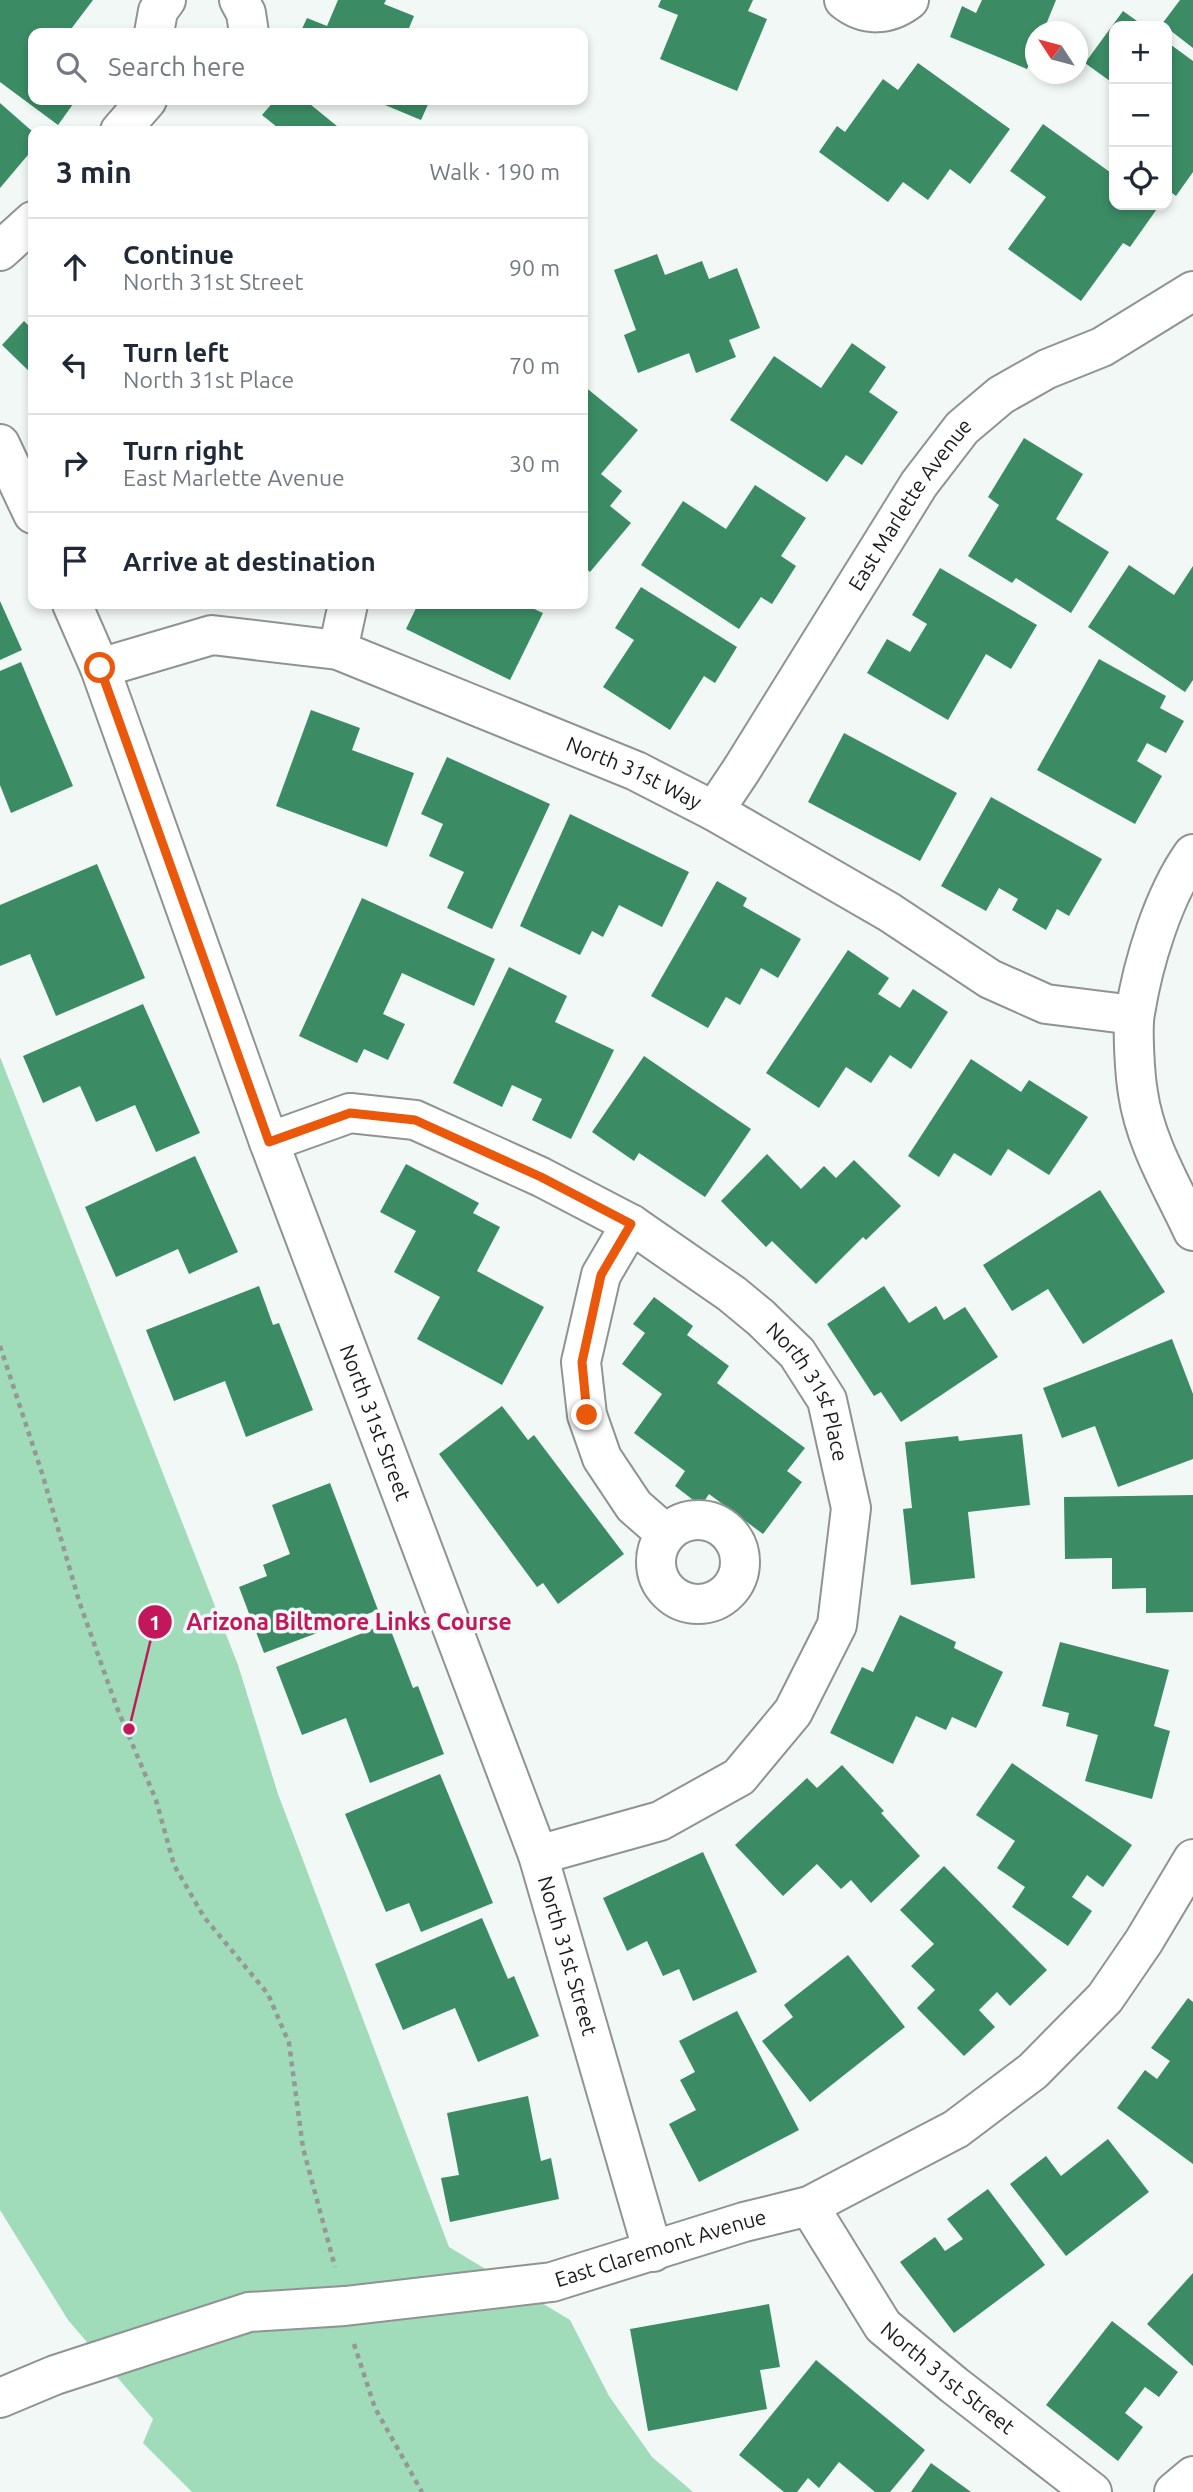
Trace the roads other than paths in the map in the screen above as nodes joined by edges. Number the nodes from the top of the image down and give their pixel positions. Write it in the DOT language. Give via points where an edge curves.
graph roads {
  1 [pos="166,0"];
  2 [pos="239,0"];
  3 [pos="844,0"];
  4 [pos="909,0"];
  5 [pos="156,28"];
  6 [pos="248,28"];
  7 [pos="143,105"];
  8 [pos="125,126"];
  9 [pos="28,226"];
  10 [pos="0,251"];
  11 [pos="1193,291"];
  12 [pos="0,444"];
  13 [pos="28,503"];
  14 [pos="74,609"];
  15 [pos="347,609"];
  16 [pos="338,650"];
  17 [pos="100,668"];
  18 [pos="714,811"];
  19 [pos="1193,855"];
  20 [pos="1134,1015"];
  21 [pos="269,1142"];
  22 [pos="631,1224"];
  23 [pos="1193,1231"];
  24 [pos="666,1534"];
  25 [pos="538,1855"];
  26 [pos="1193,1859"];
  27 [pos="809,2206"];
  28 [pos="653,2252"];
  29 [pos="0,2398"];
  30 [pos="1193,2476"];
  31 [pos="1092,2492"];
  32 [pos="1174,2492"];
  1 -- 5 [label="street" via="158,11"];
  2 -- 6 [label="street"];
  3 -- 4 [label="street" via="869,13 885,13"];
  7 -- 8 [label="street"];
  9 -- 10 [label="street"];
  11 -- 18 [label="street, East Marlette Avenue" via="1102,347 1047,369 1001,395 962,429 919,484"];
  12 -- 13 [label="street"];
  14 -- 17 [label="street, North 31st Street"];
  15 -- 16 [label="street"];
  16 -- 17 [label="street, North 31st Way" via="212,635"];
  16 -- 18 [label="street, North 31st Way" via="636,771"];
  17 -- 21 [label="street, North 31st Street"];
  18 -- 20 [label="street, North 31st Way" via="889,912 990,979 1046,1004"];
  19 -- 20 [label="street" via="1178,875 1154,938"];
  20 -- 23 [label="street" via="1138,1094 1155,1153"];
  21 -- 22 [label="street, North 31st Place" via="350,1113 415,1120"];
  21 -- 25 [label="street, North 31st Street"];
  22 -- 24 [label="street" via="601,1275 582,1362 587,1415 601,1458 634,1506"];
  22 -- 25 [label="street, North 31st Place" via="761,1318 796,1353 827,1400 851,1508 837,1625 793,1712 739,1776 660,1821"];
  25 -- 28 [label="street, North 31st Street"];
  26 -- 27 [label="street, East Claremont Avenue" via="1105,1998 1033,2071 956,2129"];
  27 -- 28 [label="street, East Claremont Avenue"];
  27 -- 31 [label="street, North 31st Street" via="883,2326"];
  28 -- 29 [label="street, East Claremont Avenue" via="552,2282 249,2312 55,2375"];
  30 -- 32 [label="street"];
}
